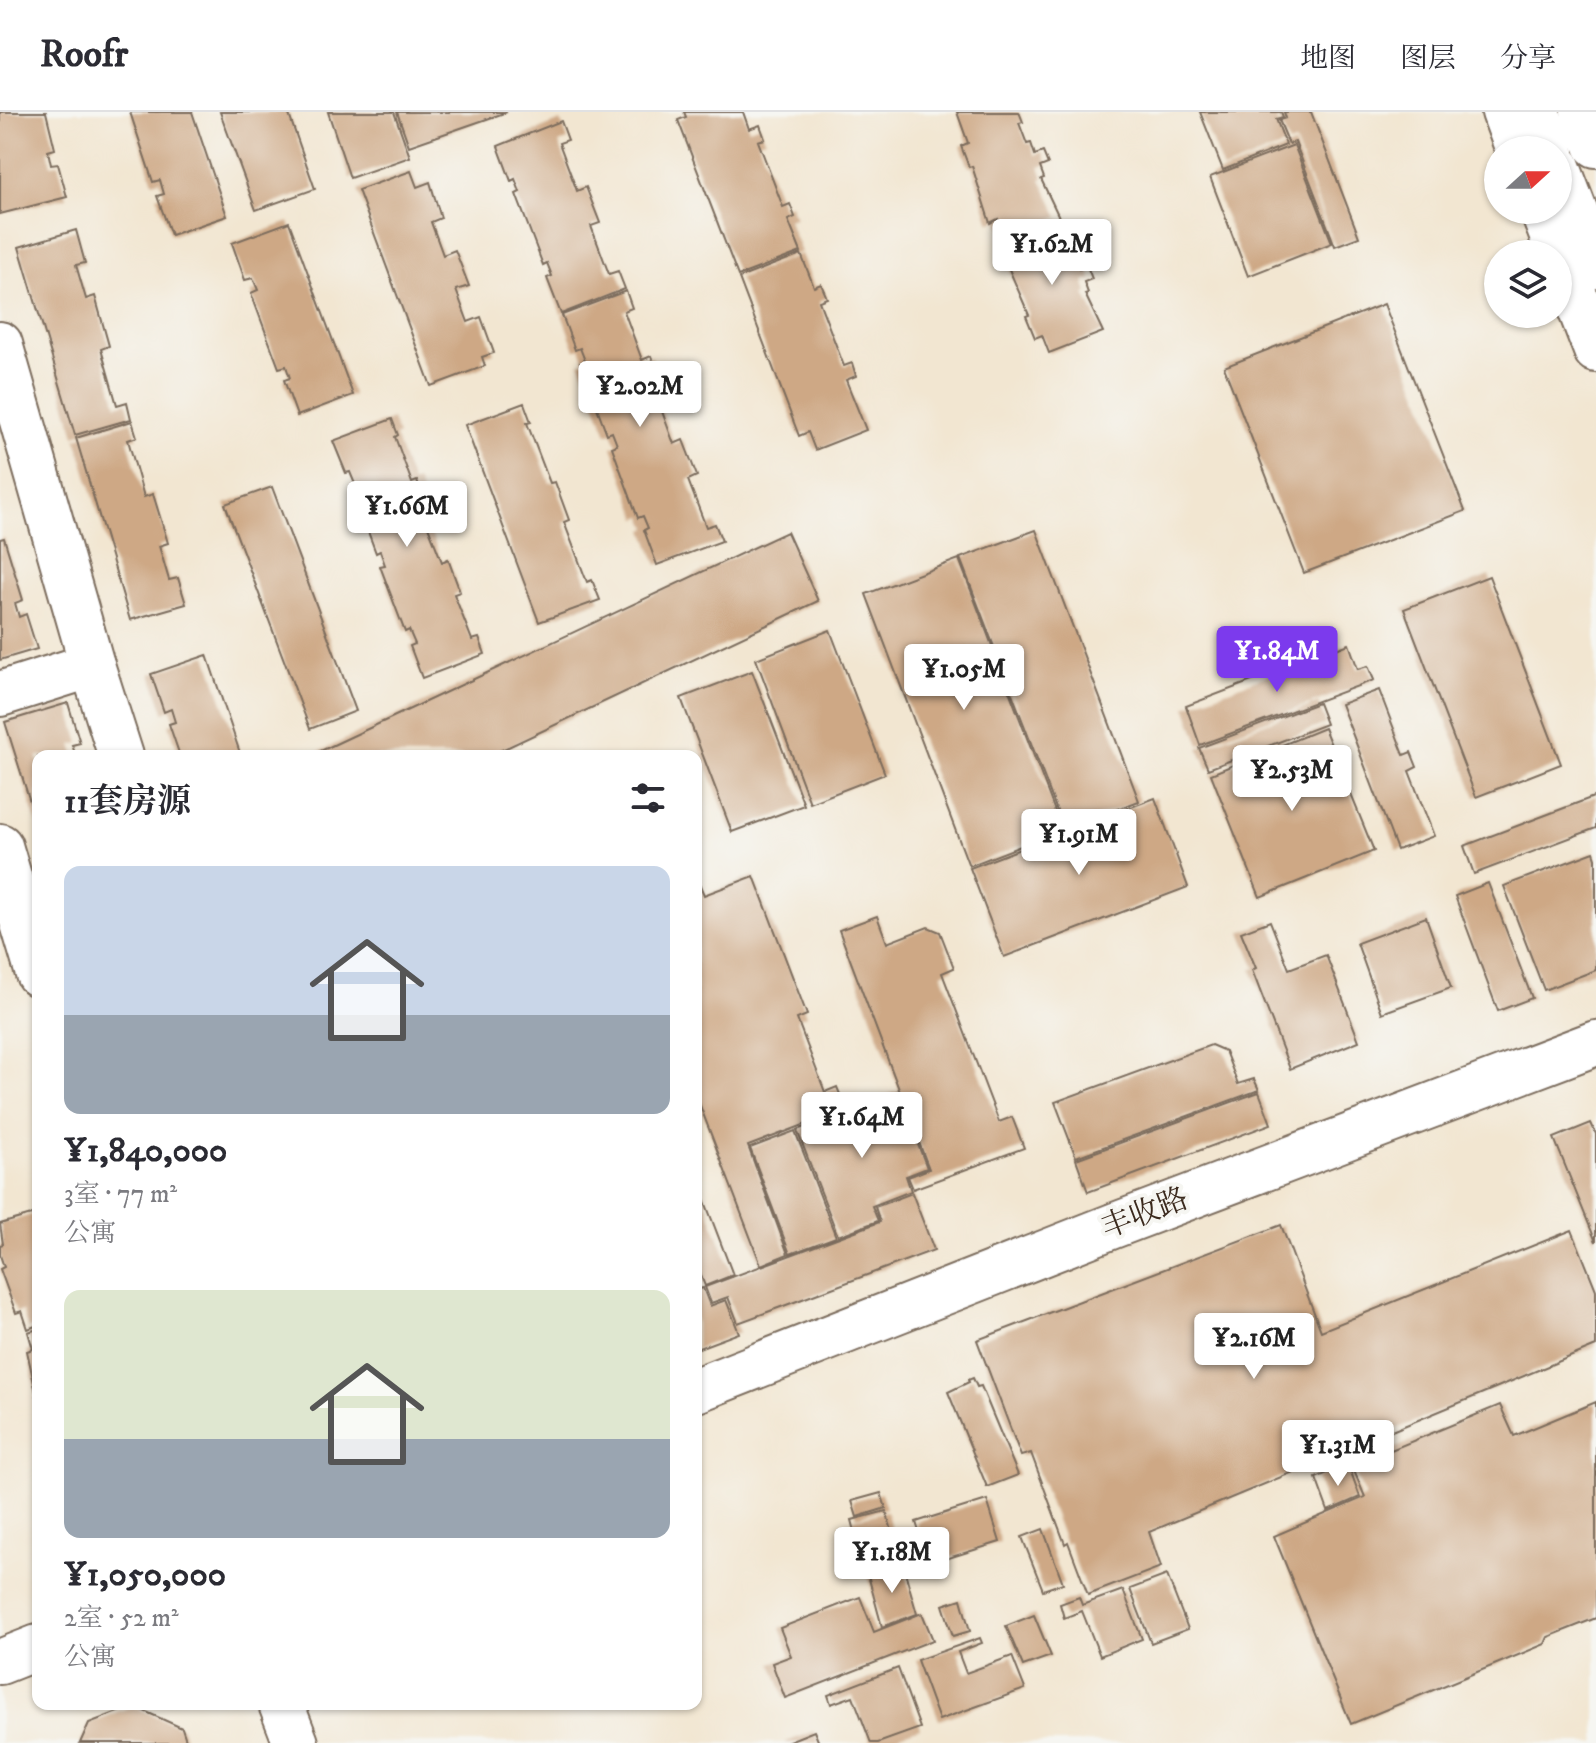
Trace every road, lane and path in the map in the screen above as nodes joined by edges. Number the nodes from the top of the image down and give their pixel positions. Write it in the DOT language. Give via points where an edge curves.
graph roads {
  1 [pos="1504,112"];
  2 [pos="1537,112"];
  3 [pos="1583,112"];
  4 [pos="1513,136"];
  5 [pos="1546,136"];
  6 [pos="1596,145"];
  7 [pos="1572,203"];
  8 [pos="1547,224"];
  9 [pos="1596,266"];
  10 [pos="0,344"];
  11 [pos="1596,350"];
  12 [pos="92,665"];
  13 [pos="0,694"];
  14 [pos="119,750"];
  15 [pos="0,846"];
  16 [pos="32,954"];
  17 [pos="1596,1043"];
  18 [pos="702,1388"];
  19 [pos="32,1649"];
  20 [pos="0,1662"];
  21 [pos="283,1710"];
  22 [pos="296,1743"];
  1 -- 4 [label="main road"];
  2 -- 5 [label="main road"];
  3 -- 6 [label="main road"];
  7 -- 9 [label="main road"];
  8 -- 11 [label="main road"];
  10 -- 12 [label="main road"];
  12 -- 13 [label="main road"];
  12 -- 14 [label="main road"];
  15 -- 16 [label="main road"];
  17 -- 18 [label="main road, 丰收路"];
  19 -- 20 [label="main road"];
  21 -- 22 [label="main road"];
}
